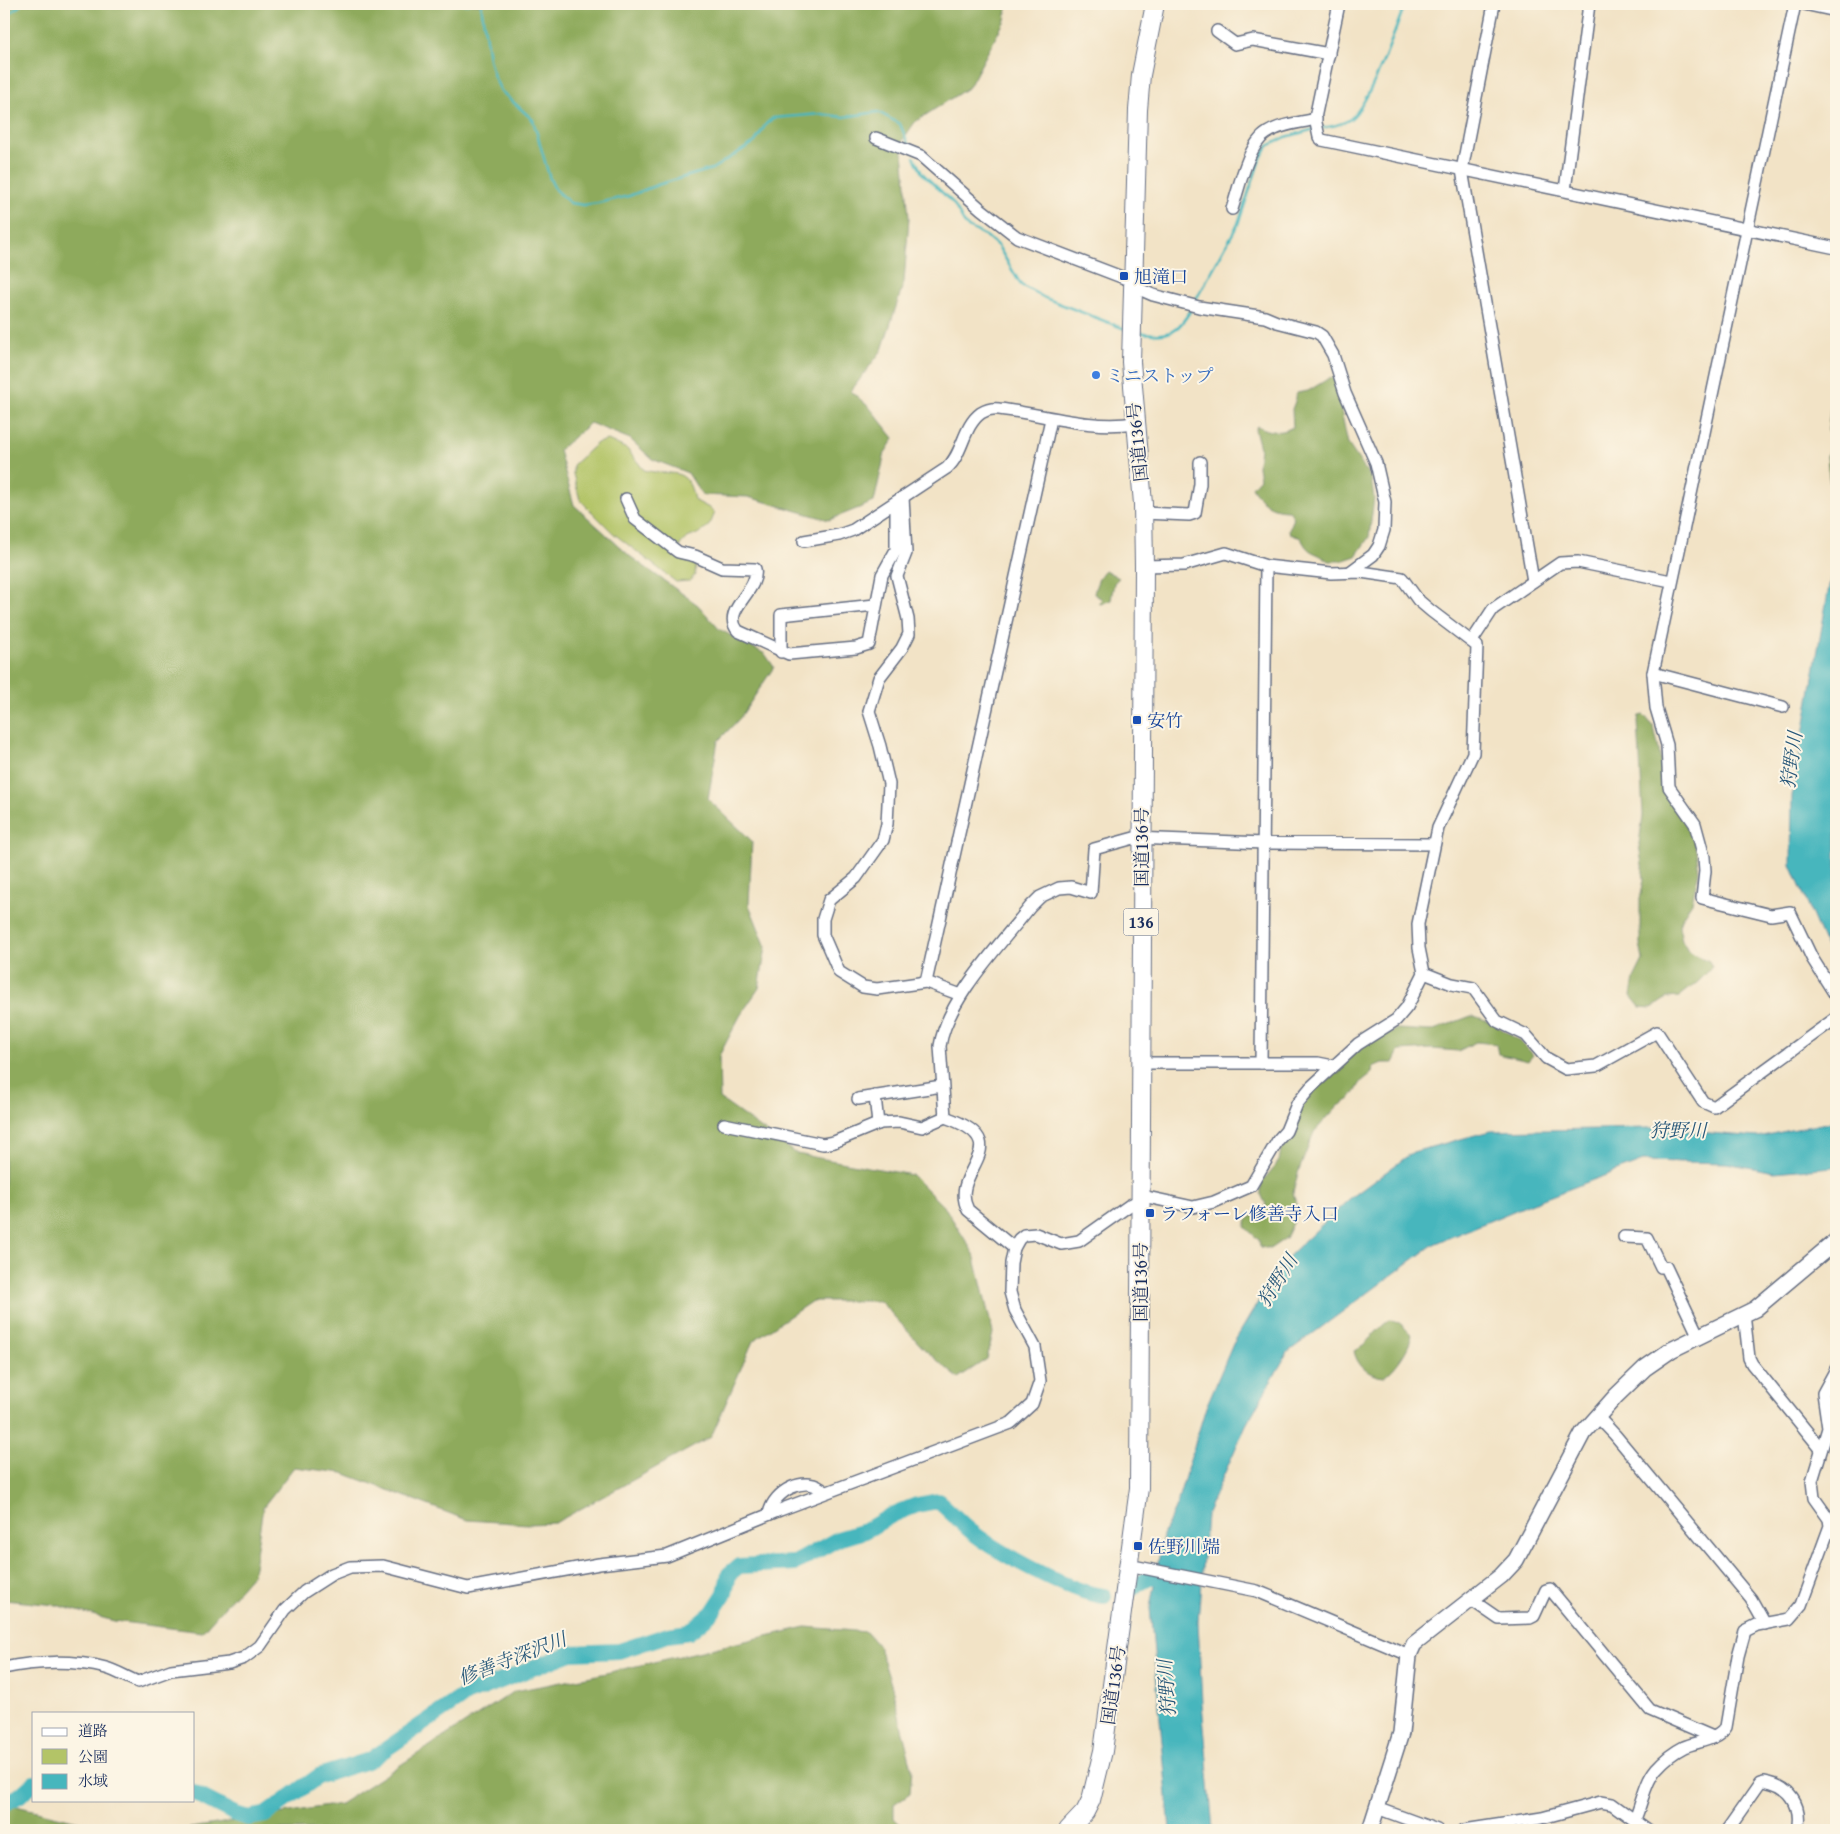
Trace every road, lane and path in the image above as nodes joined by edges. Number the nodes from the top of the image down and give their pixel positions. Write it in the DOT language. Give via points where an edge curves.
graph roads {
  1 [pos="1155,4"];
  2 [pos="1339,4"];
  3 [pos="1494,4"];
  4 [pos="1589,4"];
  5 [pos="1795,4"];
  6 [pos="1804,4"];
  7 [pos="1836,11"];
  8 [pos="1217,31"];
  9 [pos="1329,54"];
  10 [pos="1316,120"];
  11 [pos="876,138"];
  12 [pos="1462,170"];
  13 [pos="1565,190"];
  14 [pos="1232,209"];
  15 [pos="1747,229"];
  16 [pos="1836,248"];
  17 [pos="1132,284"];
  18 [pos="1051,419"];
  19 [pos="1135,423"];
  20 [pos="1200,462"];
  21 [pos="626,499"];
  22 [pos="899,499"];
  23 [pos="1143,513"];
  24 [pos="804,541"];
  25 [pos="1144,566"];
  26 [pos="1266,566"];
  27 [pos="1350,572"];
  28 [pos="1533,581"];
  29 [pos="1671,581"];
  30 [pos="875,605"];
  31 [pos="1472,641"];
  32 [pos="781,652"];
  33 [pos="1653,674"];
  34 [pos="1783,707"];
  35 [pos="1141,839"];
  36 [pos="1264,843"];
  37 [pos="1434,844"];
  38 [pos="1424,973"];
  39 [pos="926,982"];
  40 [pos="961,995"];
  41 [pos="1836,996"];
  42 [pos="1836,1018"];
  43 [pos="1140,1063"];
  44 [pos="1261,1063"];
  45 [pos="1333,1066"];
  46 [pos="942,1086"];
  47 [pos="874,1096"];
  48 [pos="858,1099"];
  49 [pos="945,1117"];
  50 [pos="724,1124"];
  51 [pos="878,1124"];
  52 [pos="1140,1199"];
  53 [pos="1624,1237"];
  54 [pos="1836,1241"];
  55 [pos="1014,1248"];
  56 [pos="1744,1314"];
  57 [pos="1700,1337"];
  58 [pos="1836,1369"];
  59 [pos="1597,1416"];
  60 [pos="1821,1449"];
  61 [pos="826,1492"];
  62 [pos="769,1514"];
  63 [pos="1133,1565"];
  64 [pos="1470,1599"];
  65 [pos="1765,1624"];
  66 [pos="1409,1655"];
  67 [pos="4,1668"];
  68 [pos="1712,1737"];
  69 [pos="1377,1808"];
  70 [pos="1635,1819"];
  71 [pos="1068,1830"];
  72 [pos="1370,1830"];
  73 [pos="1437,1830"];
  74 [pos="1464,1830"];
  75 [pos="1648,1830"];
  76 [pos="1726,1830"];
  77 [pos="1797,1830"];
  1 -- 17 [label="highway, 国道136号 / 136" via="1141,75 1138,110"];
  2 -- 9 [label="street"];
  3 -- 12 [label="street"];
  4 -- 13 [label="street"];
  5 -- 15 [label="street"];
  6 -- 7 [label="street"];
  8 -- 9 [label="street" via="1236,44 1253,40"];
  9 -- 10 [label="street"];
  10 -- 12 [label="street" via="1322,140"];
  10 -- 14 [label="street" via="1273,129 1261,137 1253,148"];
  11 -- 17 [label="street" via="921,156 1018,237"];
  12 -- 13 [label="street"];
  12 -- 28 [label="street"];
  13 -- 15 [label="street"];
  15 -- 16 [label="street"];
  15 -- 29 [label="street"];
  17 -- 19 [label="highway, 国道136号 / 136" via="1131,362"];
  17 -- 27 [label="street" via="1153,295 1199,307 1265,317 1322,336 1333,355 1345,393 1376,463 1385,502 1384,530 1379,546 1373,555"];
  18 -- 19 [label="street" via="1097,424"];
  18 -- 22 [label="street" via="999,409 987,410 973,422 951,464"];
  18 -- 39 [label="street"];
  19 -- 23 [label="highway, 国道136号 / 136"];
  20 -- 23 [label="street" via="1195,513"];
  21 -- 32 [label="street" via="635,519 678,552 722,568 756,569 732,622 738,631"];
  22 -- 24 [label="street" via="853,530"];
  22 -- 30 [label="street" via="896,550 882,575"];
  22 -- 39 [label="street" via="906,553 897,576 909,634 879,678 869,712 889,784 887,824 883,840 856,878 829,900 823,919 823,935 839,972 863,987 877,989"];
  23 -- 25 [label="highway, 国道136号 / 136"];
  25 -- 26 [label="street" via="1184,565 1226,553"];
  25 -- 35 [label="highway, 国道136号 / 136"];
  26 -- 27 [label="street"];
  26 -- 36 [label="street"];
  27 -- 31 [label="street" via="1402,578 1418,600"];
  28 -- 29 [label="street" via="1560,563 1578,562"];
  28 -- 31 [label="street" via="1493,609"];
  29 -- 33 [label="street"];
  30 -- 32 [label="street" via="866,646 794,654"];
  30 -- 32 [label="street" via="781,615"];
  31 -- 37 [label="street" via="1478,650 1474,753 1439,824"];
  33 -- 34 [label="street"];
  33 -- 41 [label="street" via="1656,708 1667,745 1669,786 1695,824 1704,857 1702,898 1771,915 1790,912 1812,958"];
  35 -- 36 [label="street"];
  35 -- 40 [label="street" via="1130,838 1094,849 1091,893 1065,887 1040,897"];
  35 -- 43 [label="highway, 国道136号 / 136"];
  36 -- 37 [label="street"];
  36 -- 44 [label="street"];
  37 -- 38 [label="street" via="1418,924"];
  38 -- 42 [label="street" via="1474,988 1497,1021 1526,1036 1546,1058 1566,1069 1596,1066 1657,1032 1703,1102 1714,1107"];
  38 -- 45 [label="street" via="1402,1014 1358,1044"];
  39 -- 40 [label="street"];
  40 -- 46 [label="street" via="942,1037"];
  43 -- 44 [label="street"];
  43 -- 52 [label="highway, 国道136号 / 136"];
  44 -- 45 [label="street"];
  45 -- 52 [label="street" via="1297,1104 1286,1132 1251,1186 1193,1207 1153,1197"];
  46 -- 47 [label="street"];
  46 -- 49 [label="street"];
  47 -- 48 [label="street"];
  47 -- 51 [label="street"];
  49 -- 51 [label="street" via="922,1127 899,1122"];
  49 -- 55 [label="street" via="976,1132 980,1140 979,1154 964,1198 968,1210"];
  50 -- 51 [label="street" via="822,1144"];
  52 -- 55 [label="street" via="1079,1241 1061,1244 1040,1234 1031,1234 1019,1239"];
  52 -- 63 [label="highway, 国道136号 / 136" via="1139,1488"];
  53 -- 57 [label="street" via="1648,1238"];
  54 -- 56 [label="main road" via="1770,1297"];
  55 -- 61 [label="street" via="1010,1277 1012,1304 1030,1336 1039,1368 1040,1381 1032,1404 1011,1423"];
  56 -- 57 [label="main road"];
  56 -- 60 [label="street" via="1752,1364"];
  57 -- 59 [label="main road" via="1671,1350 1645,1368"];
  58 -- 60 [label="street" via="1823,1393 1828,1428"];
  59 -- 64 [label="main road" via="1583,1433 1516,1560 1501,1576"];
  59 -- 65 [label="street" via="1751,1599"];
  60 -- 65 [label="street" via="1812,1491 1829,1519 1829,1530 1798,1610 1789,1619"];
  61 -- 62 [label="street"];
  61 -- 62 [label="street" via="813,1485 793,1487 775,1499"];
  62 -- 67 [label="street" via="667,1556 599,1564 468,1588 383,1566 350,1567 304,1592 285,1610 260,1646 244,1658 229,1663 171,1670 147,1681 138,1682 90,1665"];
  63 -- 66 [label="street" via="1238,1586 1284,1600"];
  63 -- 71 [label="highway, 国道136号 / 136" via="1098,1776 1085,1812"];
  64 -- 66 [label="main road" via="1414,1644"];
  64 -- 68 [label="street" via="1499,1619 1530,1618 1546,1590 1550,1589 1650,1710"];
  65 -- 68 [label="street" via="1749,1628 1743,1636 1726,1727"];
  66 -- 69 [label="main road" via="1401,1733"];
  68 -- 70 [label="street" via="1678,1751 1656,1769"];
  69 -- 72 [label="main road"];
  69 -- 73 [label="street"];
  70 -- 74 [label="street" via="1612,1804 1601,1802 1542,1818"];
  70 -- 75 [label="street"];
  76 -- 77 [label="street" via="1760,1783 1764,1782 1784,1788 1792,1797 1799,1815"];
}
